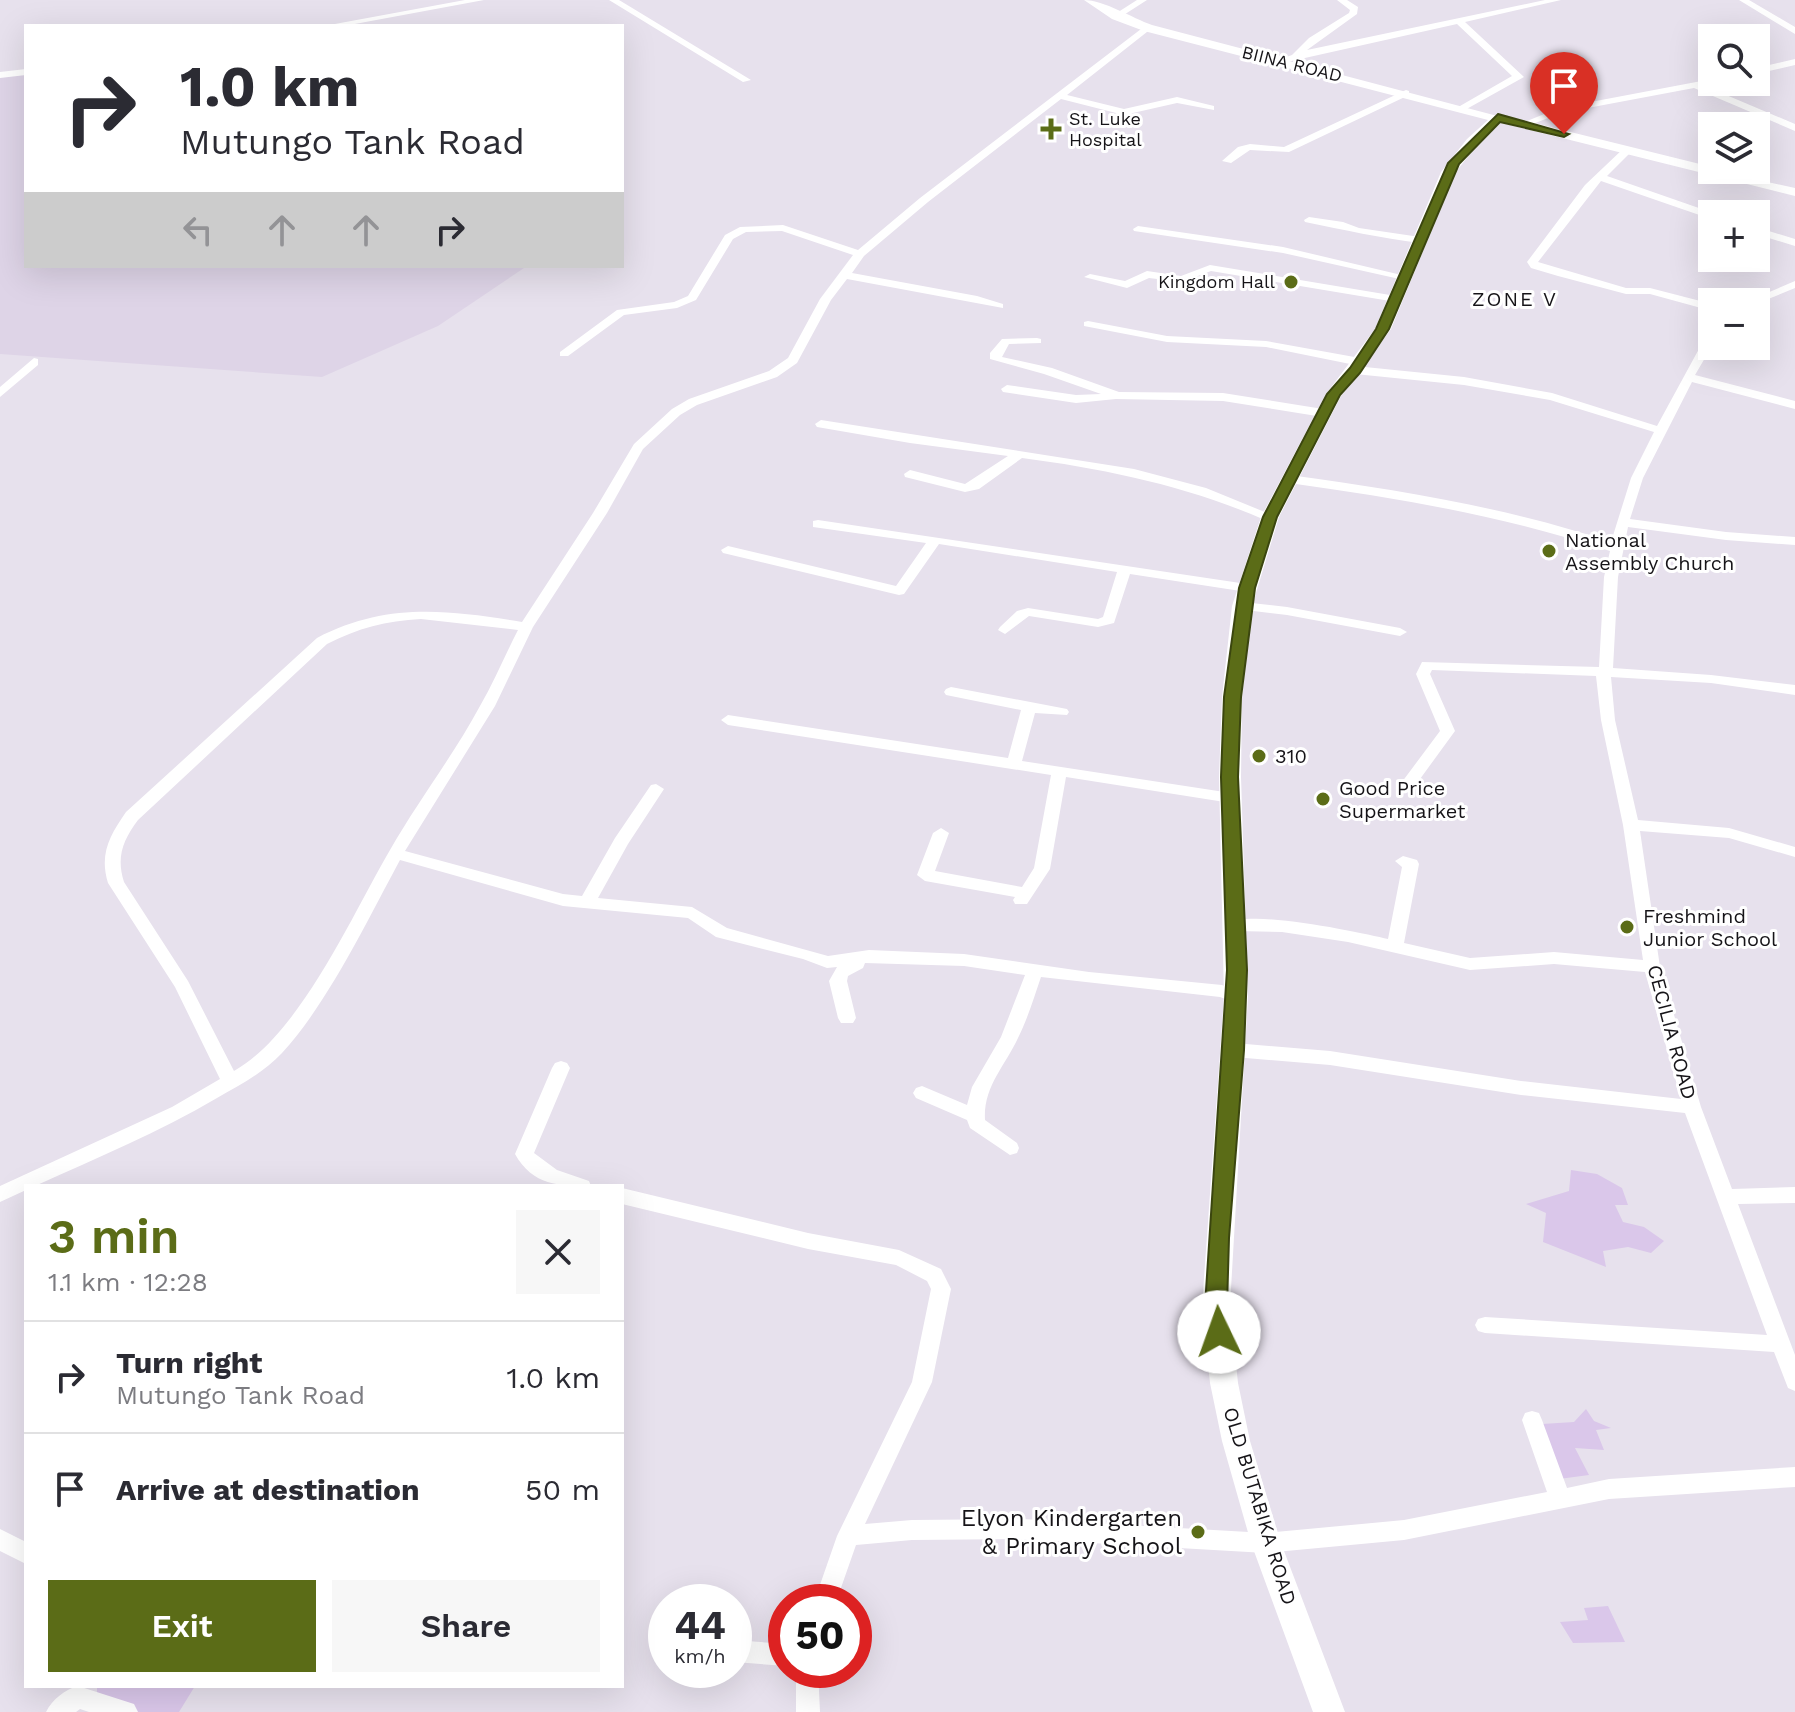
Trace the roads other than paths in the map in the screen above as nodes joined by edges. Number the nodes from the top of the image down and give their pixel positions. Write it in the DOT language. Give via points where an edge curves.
graph roads {
  1 [pos="480,0"];
  2 [pos="613,0"];
  3 [pos="1090,0"];
  4 [pos="1143,0"];
  5 [pos="1341,0"];
  6 [pos="1557,0"];
  7 [pos="1743,0"];
  8 [pos="1116,16"];
  9 [pos="1458,20"];
  10 [pos="340,24"];
  11 [pos="1148,28"];
  12 [pos="1795,31"];
  13 [pos="1288,59"];
  14 [pos="1795,62"];
  15 [pos="1770,68"];
  16 [pos="24,72"];
  17 [pos="0,75"];
  18 [pos="746,80"];
  19 [pos="1697,86"];
  20 [pos="1406,93"];
  21 [pos="1060,96"];
  22 [pos="1161,104"];
  23 [pos="1211,108"];
  24 [pos="1463,108"];
  25 [pos="1173,115"];
  26 [pos="1498,118"];
  27 [pos="1525,124"];
  28 [pos="1795,128"];
  29 [pos="1628,150"];
  30 [pos="1227,161"];
  31 [pos="1600,177"];
  32 [pos="1795,192"];
  33 [pos="1698,210"];
  34 [pos="1309,220"];
  35 [pos="1138,229"];
  36 [pos="1770,235"];
  37 [pos="1420,240"];
  38 [pos="1795,243"];
  39 [pos="860,254"];
  40 [pos="846,275"];
  41 [pos="1090,277"];
  42 [pos="1795,284"];
  43 [pos="1400,288"];
  44 [pos="1780,290"];
  45 [pos="1770,294"];
  46 [pos="1795,297"];
  47 [pos="1698,304"];
  48 [pos="999,306"];
  49 [pos="1088,324"];
  50 [pos="1037,341"];
  51 [pos="564,354"];
  52 [pos="1698,360"];
  53 [pos="34,362"];
  54 [pos="1358,366"];
  55 [pos="1688,377"];
  56 [pos="1007,389"];
  57 [pos="0,393"];
  58 [pos="1118,396"];
  59 [pos="1795,405"];
  60 [pos="1323,413"];
  61 [pos="821,424"];
  62 [pos="1662,431"];
  63 [pos="1019,454"];
  64 [pos="910,474"];
  65 [pos="1289,479"];
  66 [pos="1270,517"];
  67 [pos="1622,522"];
  68 [pos="818,524"];
  69 [pos="935,540"];
  70 [pos="1795,541"];
  71 [pos="1615,548"];
  72 [pos="728,550"];
  73 [pos="1125,568"];
  74 [pos="1244,597"];
  75 [pos="526,627"];
  76 [pos="1005,630"];
  77 [pos="1400,632"];
  78 [pos="1605,672"];
  79 [pos="975,680"];
  80 [pos="1795,690"];
  81 [pos="951,692"];
  82 [pos="969,695"];
  83 [pos="1029,707"];
  84 [pos="1062,712"];
  85 [pos="728,720"];
  86 [pos="1014,763"];
  87 [pos="1060,770"];
  88 [pos="1407,786"];
  89 [pos="656,789"];
  90 [pos="1231,798"];
  91 [pos="1631,825"];
  92 [pos="941,833"];
  93 [pos="1795,852"];
  94 [pos="397,854"];
  95 [pos="1403,861"];
  96 [pos="586,904"];
  97 [pos="1236,925"];
  98 [pos="1395,947"];
  99 [pos="882,956"];
  100 [pos="1652,967"];
  101 [pos="1035,971"];
  102 [pos="1236,997"];
  103 [pos="847,1018"];
  104 [pos="1234,1050"];
  105 [pos="561,1068"];
  106 [pos="231,1083"];
  107 [pos="922,1093"];
  108 [pos="1692,1107"];
  109 [pos="975,1116"];
  110 [pos="1010,1148"];
  111 [pos="574,1184"];
  112 [pos="0,1194"];
  113 [pos="1795,1195"];
  114 [pos="624,1196"];
  115 [pos="1727,1197"];
  116 [pos="1485,1325"];
  117 [pos="1780,1344"];
  118 [pos="1795,1382"];
  119 [pos="1532,1420"];
  120 [pos="1795,1477"];
  121 [pos="1560,1497"];
  122 [pos="848,1536"];
  123 [pos="0,1539"];
  124 [pos="1266,1543"];
  125 [pos="24,1553"];
  126 [pos="831,1584"];
  127 [pos="807,1688"];
  128 [pos="73,1698"];
  129 [pos="126,1712"];
  130 [pos="808,1712"];
  131 [pos="1329,1712"];
  1 -- 10 [label="street"];
  2 -- 18 [label="street"];
  3 -- 8 [label="main road, BIINA ROAD"];
  4 -- 8 [label="street"];
  5 -- 13 [label="street" via="1355,9 1353,14"];
  6 -- 9 [label="street"];
  7 -- 12 [label="street"];
  8 -- 11 [label="main road, BIINA ROAD"];
  9 -- 13 [label="street"];
  9 -- 24 [label="street" via="1519,77"];
  11 -- 13 [label="main road, BIINA ROAD"];
  11 -- 21 [label="street"];
  13 -- 20 [label="main road, BIINA ROAD"];
  14 -- 15 [label="street"];
  16 -- 17 [label="street"];
  19 -- 27 [label="street" via="1559,111"];
  19 -- 28 [label="street"];
  20 -- 24 [label="main road, BIINA ROAD"];
  20 -- 30 [label="street" via="1285,150 1250,147"];
  21 -- 22 [label="street" via="1124,112"];
  21 -- 39 [label="street"];
  22 -- 23 [label="street" via="1177,100"];
  22 -- 25 [label="street"];
  24 -- 26 [label="main road, BIINA ROAD"];
  26 -- 27 [label="street"];
  26 -- 37 [label="main road, OLD BUTABIKA ROAD" via="1448,172"];
  27 -- 29 [label="street"];
  29 -- 31 [label="street"];
  29 -- 32 [label="street"];
  31 -- 33 [label="street"];
  31 -- 47 [label="street" via="1532,262 1623,294 1650,291"];
  34 -- 37 [label="street"];
  35 -- 43 [label="street" via="1283,250"];
  36 -- 38 [label="street"];
  37 -- 43 [label="main road, OLD BUTABIKA ROAD"];
  39 -- 40 [label="street"];
  39 -- 51 [label="street" via="783,228 744,229 729,237 692,298 621,312"];
  40 -- 48 [label="street"];
  40 -- 75 [label="street" via="826,299 793,360 773,374 693,402 638,447"];
  41 -- 43 [label="street" via="1127,285 1147,274 1182,279 1210,268"];
  42 -- 44 [label="street"];
  43 -- 54 [label="main road, OLD BUTABIKA ROAD" via="1383,329"];
  44 -- 45 [label="street"];
  44 -- 46 [label="street"];
  49 -- 54 [label="street" via="1167,339 1266,344"];
  50 -- 58 [label="street" via="1006,341 996,359"];
  52 -- 55 [label="street, CECILIA ROAD"];
  53 -- 57 [label="street"];
  54 -- 60 [label="main road, OLD BUTABIKA ROAD"];
  54 -- 62 [label="street" via="1552,397"];
  55 -- 59 [label="street"];
  55 -- 62 [label="street, CECILIA ROAD"];
  56 -- 58 [label="street" via="1089,400"];
  58 -- 60 [label="street" via="1237,399"];
  60 -- 65 [label="main road, OLD BUTABIKA ROAD"];
  61 -- 63 [label="street"];
  62 -- 67 [label="street, CECILIA ROAD"];
  63 -- 64 [label="street" via="965,488"];
  63 -- 66 [label="street" via="1175,482"];
  65 -- 66 [label="main road, OLD BUTABIKA ROAD"];
  65 -- 71 [label="street" via="1476,509"];
  66 -- 74 [label="main road, OLD BUTABIKA ROAD"];
  67 -- 70 [label="street"];
  67 -- 71 [label="street, CECILIA ROAD"];
  68 -- 69 [label="street"];
  69 -- 72 [label="street" via="899,591"];
  69 -- 73 [label="street"];
  71 -- 78 [label="street, CECILIA ROAD"];
  73 -- 74 [label="street"];
  73 -- 76 [label="street" via="1109,620 1098,623 1028,612"];
  74 -- 77 [label="street" via="1287,611"];
  74 -- 90 [label="main road, OLD BUTABIKA ROAD" via="1232,697"];
  75 -- 94 [label="street" via="488,706"];
  75 -- 106 [label="street" via="405,614 345,626 322,641 132,816 114,841 109,866 116,883 182,985"];
  78 -- 80 [label="street"];
  78 -- 88 [label="street" via="1427,665 1423,674 1448,731"];
  78 -- 91 [label="street, CECILIA ROAD" via="1608,720"];
  79 -- 82 [label="street"];
  81 -- 82 [label="street"];
  82 -- 83 [label="street"];
  83 -- 84 [label="street"];
  83 -- 86 [label="street"];
  85 -- 86 [label="street"];
  86 -- 87 [label="street"];
  87 -- 90 [label="street"];
  87 -- 92 [label="street" via="1042,869 1022,898 925,875"];
  89 -- 96 [label="street"];
  90 -- 97 [label="main road, OLD BUTABIKA ROAD"];
  91 -- 93 [label="street" via="1729,833"];
  91 -- 100 [label="street, CECILIA ROAD"];
  94 -- 96 [label="street"];
  94 -- 106 [label="street" via="295,1025 253,1069"];
  95 -- 98 [label="street" via="1411,864"];
  96 -- 99 [label="street" via="692,913 722,933 827,962"];
  97 -- 98 [label="street" via="1282,926"];
  97 -- 102 [label="main road, OLD BUTABIKA ROAD"];
  98 -- 100 [label="street" via="1470,964 1554,958"];
  99 -- 101 [label="street" via="964,960"];
  99 -- 103 [label="street" via="841,972 838,981"];
  100 -- 108 [label="street, CECILIA ROAD"];
  101 -- 102 [label="street" via="1222,991"];
  101 -- 109 [label="street" via="1009,1039 973,1105"];
  102 -- 104 [label="main road, OLD BUTABIKA ROAD"];
  104 -- 108 [label="street"];
  104 -- 124 [label="main road, OLD BUTABIKA ROAD" via="1216,1306 1236,1441"];
  105 -- 111 [label="street" via="524,1154 549,1178"];
  106 -- 112 [label="street"];
  107 -- 109 [label="street"];
  108 -- 115 [label="street, CECILIA ROAD"];
  109 -- 110 [label="street" via="976,1123"];
  113 -- 115 [label="street"];
  114 -- 122 [label="street" via="899,1258 934,1275 940,1300 922,1382"];
  115 -- 117 [label="street, CECILIA ROAD"];
  116 -- 117 [label="street"];
  117 -- 118 [label="street, CECILIA ROAD"];
  119 -- 121 [label="street"];
  120 -- 121 [label="street"];
  121 -- 124 [label="street" via="1404,1530"];
  122 -- 124 [label="street" via="1022,1529"];
  122 -- 126 [label="street"];
  123 -- 125 [label="street"];
  124 -- 131 [label="main road, OLD BUTABIKA ROAD"];
  127 -- 130 [label="street"];
  128 -- 129 [label="street"];
}
